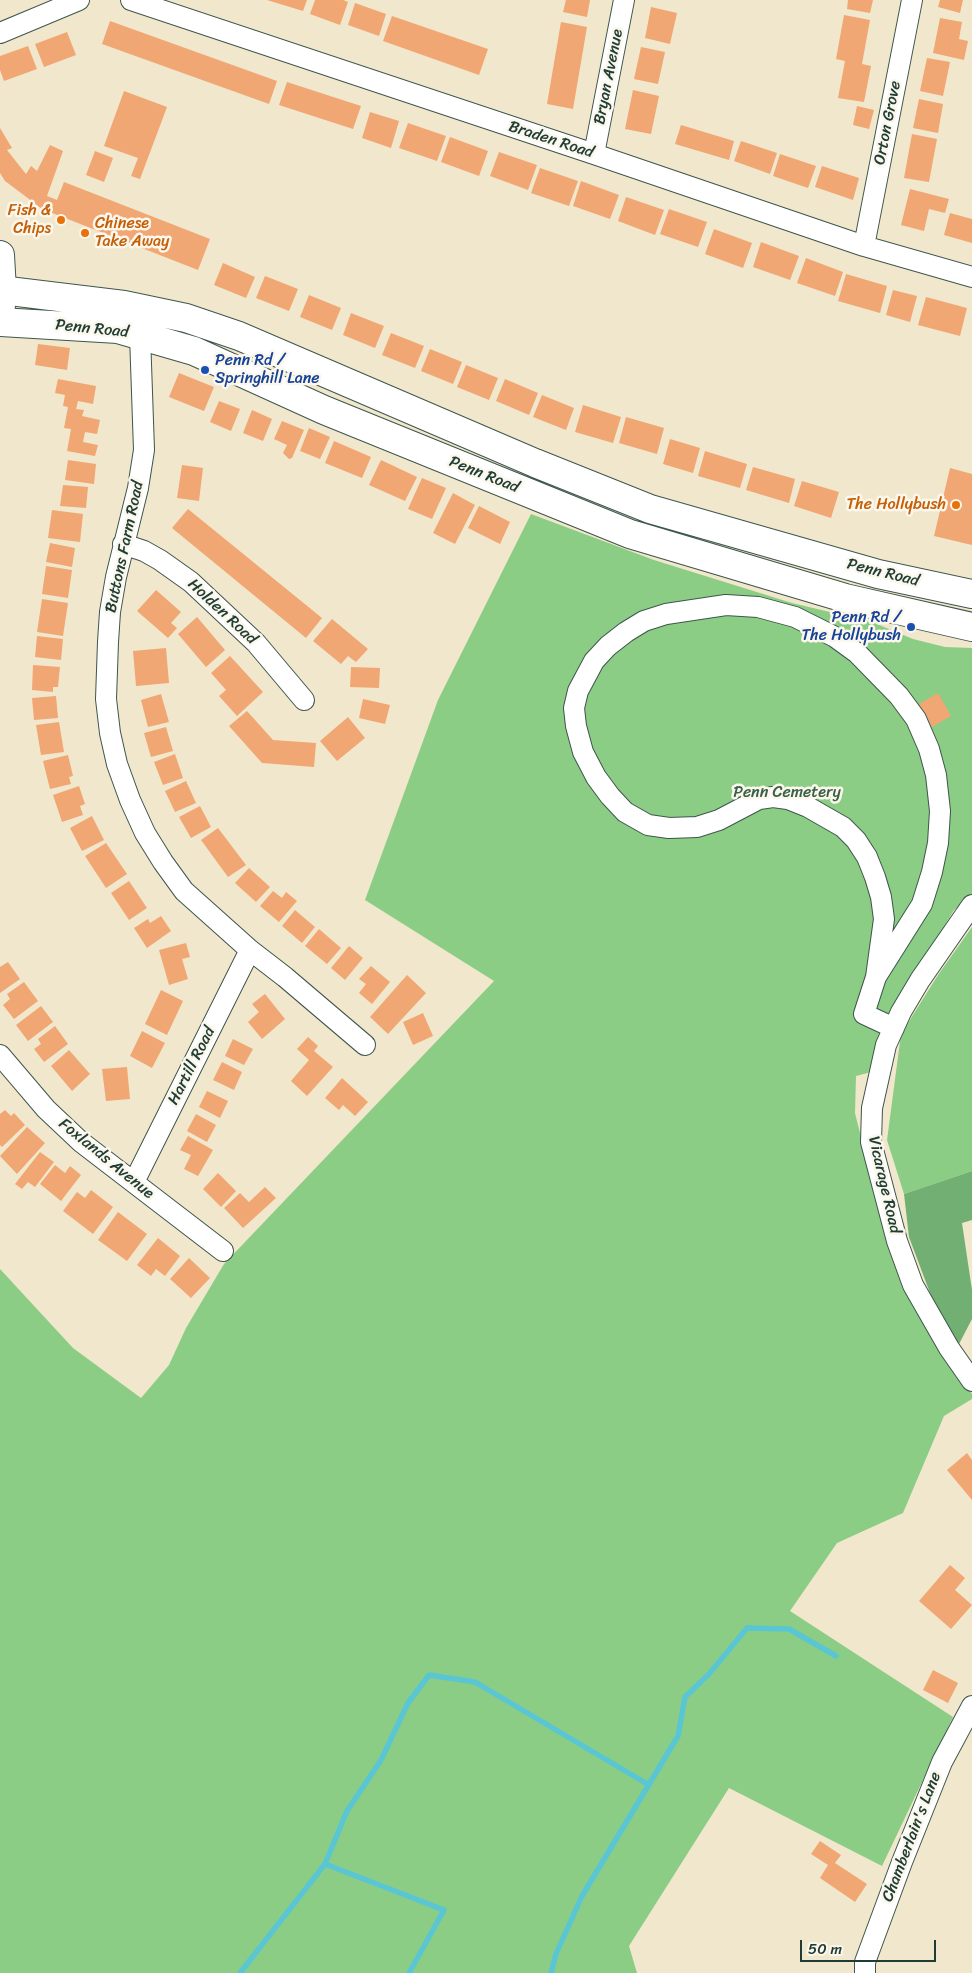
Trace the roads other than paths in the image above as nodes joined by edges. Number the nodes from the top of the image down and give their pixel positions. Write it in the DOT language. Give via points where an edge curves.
graph roads {
  1 [pos="79,0"];
  2 [pos="131,0"];
  3 [pos="624,0"];
  4 [pos="912,0"];
  5 [pos="0,33"];
  6 [pos="594,154"];
  7 [pos="864,246"];
  8 [pos="0,255"];
  9 [pos="972,277"];
  10 [pos="1,290"];
  11 [pos="0,320"];
  12 [pos="140,335"];
  13 [pos="123,544"];
  14 [pos="972,594"];
  15 [pos="972,627"];
  16 [pos="304,700"];
  17 [pos="972,905"];
  18 [pos="250,950"];
  19 [pos="876,977"];
  20 [pos="894,1028"];
  21 [pos="365,1045"];
  22 [pos="0,1056"];
  23 [pos="134,1182"];
  24 [pos="223,1251"];
  25 [pos="972,1381"];
  26 [pos="972,1706"];
  27 [pos="865,1973"];
  1 -- 5 [label="street"];
  2 -- 6 [label="street, Braden Road"];
  3 -- 6 [label="street, Bryan Avenue"];
  4 -- 7 [label="street, Orton Grove"];
  6 -- 7 [label="street, Braden Road"];
  7 -- 9 [label="street, Braden Road"];
  8 -- 10 [label="main road"];
  10 -- 11 [label="main road"];
  10 -- 14 [label="main road, Penn Road" via="124,305 186,318 239,336 526,460 650,508 878,574"];
  11 -- 12 [label="main road, Penn Road" via="118,329"];
  12 -- 13 [label="street, Buttons Farm Road" via="144,450"];
  12 -- 15 [label="main road, Penn Road" via="194,351 324,410 630,534 845,598"];
  13 -- 16 [label="street, Holden Road" via="144,551 191,582 256,643"];
  13 -- 18 [label="street, Buttons Farm Road" via="110,612 106,699 117,764 130,800 162,862 184,891"];
  17 -- 20 [label="street, Vicarage Road" via="920,980"];
  18 -- 21 [label="street, Buttons Farm Road"];
  18 -- 23 [label="street, Hartill Road"];
  19 -- 19 [label="street" via="922,904 938,843 940,811 934,766 916,719 899,696 857,653 795,616 758,607 726,605 666,614 644,621 626,632 594,661 578,691 574,708 584,752 596,777 625,812 648,825 697,827 719,820 759,799 773,797 808,807 843,826 867,857 881,897 884,919"];
  19 -- 20 [label="street" via="864,1014"];
  20 -- 25 [label="street, Vicarage Road" via="886,1045 872,1108 871,1142 897,1241 913,1285"];
  22 -- 23 [label="street, Foxlands Avenue" via="46,1109 81,1142"];
  23 -- 24 [label="street, Foxlands Avenue"];
  26 -- 27 [label="street, Chamberlain's Lane" via="942,1762 905,1853 865,1962"];
}
